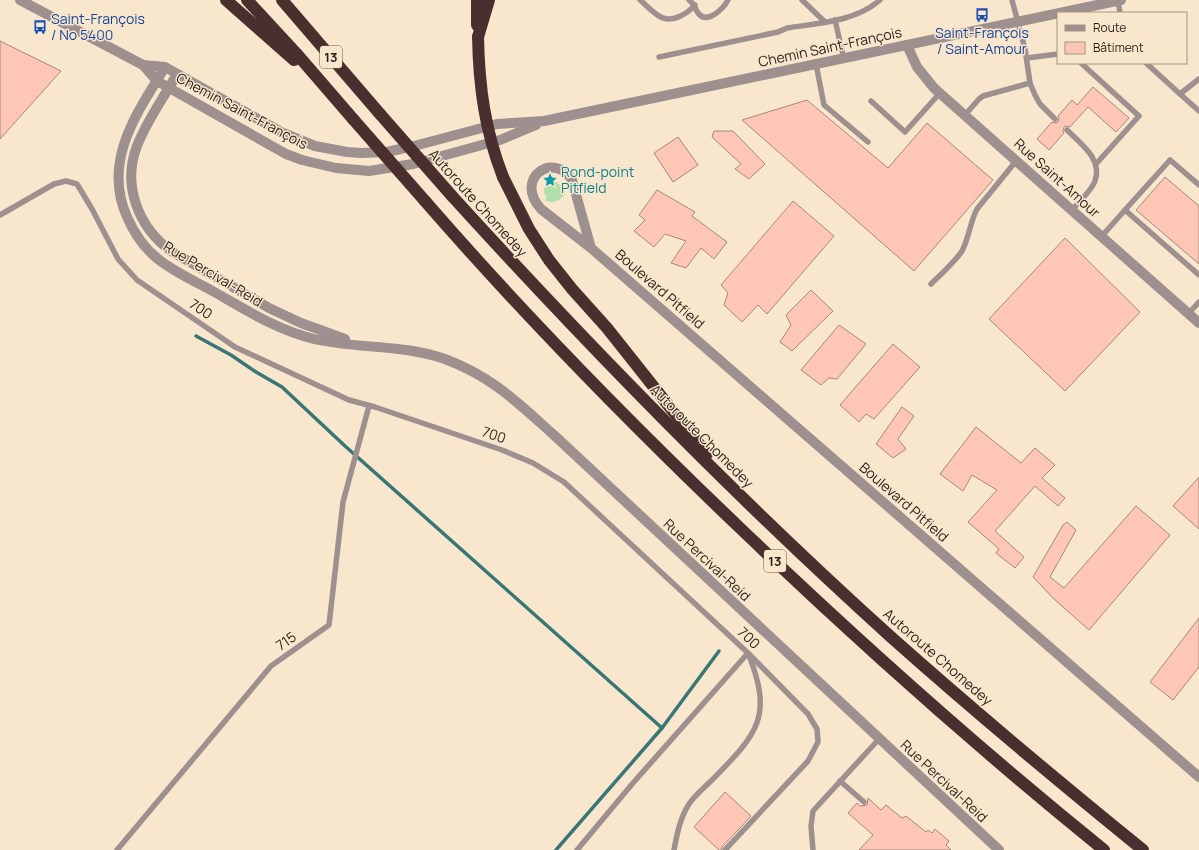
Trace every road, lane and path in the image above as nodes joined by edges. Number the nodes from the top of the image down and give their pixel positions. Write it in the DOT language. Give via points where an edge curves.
graph roads {
  1 [pos="20,0"];
  2 [pos="226,0"];
  3 [pos="247,0"];
  4 [pos="282,0"];
  5 [pos="477,0"];
  6 [pos="489,0"];
  7 [pos="640,0"];
  8 [pos="689,0"];
  9 [pos="728,0"];
  10 [pos="802,0"];
  11 [pos="880,0"];
  12 [pos="1012,0"];
  13 [pos="1119,0"];
  14 [pos="695,5"];
  15 [pos="1061,12"];
  16 [pos="1120,12"];
  17 [pos="1057,13"];
  18 [pos="835,20"];
  19 [pos="1018,21"];
  20 [pos="825,22"];
  21 [pos="478,36"];
  22 [pos="907,45"];
  23 [pos="1057,54"];
  24 [pos="659,58"];
  25 [pos="844,58"];
  26 [pos="1027,58"];
  27 [pos="816,64"];
  28 [pos="1082,64"];
  29 [pos="1147,64"];
  30 [pos="143,66"];
  31 [pos="165,67"];
  32 [pos="177,74"];
  33 [pos="1199,79"];
  34 [pos="157,81"];
  35 [pos="1030,83"];
  36 [pos="169,88"];
  37 [pos="330,93"];
  38 [pos="940,93"];
  39 [pos="1180,94"];
  40 [pos="871,101"];
  41 [pos="1199,111"];
  42 [pos="965,115"];
  43 [pos="1055,119"];
  44 [pos="544,121"];
  45 [pos="1067,130"];
  46 [pos="868,142"];
  47 [pos="1016,161"];
  48 [pos="1096,164"];
  49 [pos="1199,184"];
  50 [pos="1072,210"];
  51 [pos="1125,210"];
  52 [pos="0,215"];
  53 [pos="1101,237"];
  54 [pos="591,248"];
  55 [pos="1199,275"];
  56 [pos="931,284"];
  57 [pos="1199,302"];
  58 [pos="1188,314"];
  59 [pos="1199,323"];
  60 [pos="366,346"];
  61 [pos="369,406"];
  62 [pos="741,496"];
  63 [pos="748,653"];
  64 [pos="879,739"];
  65 [pos="1199,777"];
  66 [pos="840,781"];
  67 [pos="864,802"];
  68 [pos="117,850"];
  69 [pos="577,850"];
  70 [pos="674,850"];
  71 [pos="725,850"];
  72 [pos="812,850"];
  73 [pos="998,850"];
  74 [pos="1104,850"];
  75 [pos="1144,850"];
  1 -- 30 [label="street, Chemin Saint-François"];
  2 -- 37 [label="highway"];
  3 -- 37 [label="highway, 13"];
  4 -- 62 [label="highway, Autoroute Chomedey / 13, bridge" via="514,265"];
  5 -- 21 [label="highway"];
  6 -- 21 [label="highway"];
  7 -- 14 [label="lane" via="660,17 667,19 683,15"];
  8 -- 14 [label="lane"];
  9 -- 14 [label="lane" via="708,17 698,13"];
  10 -- 20 [label="lane"];
  11 -- 18 [label="lane" via="857,14"];
  12 -- 19 [label="lane"];
  13 -- 15 [label="street, Chemin Saint-François"];
  13 -- 16 [label="lane"];
  17 -- 19 [label="street, Chemin Saint-François"];
  18 -- 20 [label="lane"];
  18 -- 25 [label="lane"];
  19 -- 22 [label="street, Chemin Saint-François"];
  19 -- 26 [label="lane"];
  20 -- 24 [label="lane" via="786,28 778,32"];
  21 -- 62 [label="highway, bridge" via="479,75 494,154 529,229 572,289 607,328"];
  22 -- 25 [label="street, Chemin Saint-François"];
  22 -- 38 [label="street, Rue Saint-Amour" via="917,68"];
  23 -- 26 [label="lane"];
  25 -- 27 [label="street, Chemin Saint-François"];
  26 -- 35 [label="lane"];
  27 -- 44 [label="street, Chemin Saint-François"];
  27 -- 46 [label="lane" via="824,105"];
  28 -- 48 [label="lane" via="1139,116"];
  29 -- 39 [label="lane"];
  30 -- 31 [label="street, Chemin Saint-François"];
  30 -- 34 [label="street, Chemin Saint-François"];
  31 -- 32 [label="street, Chemin Saint-François"];
  31 -- 34 [label="street, Rue Percival-Reid"];
  32 -- 36 [label="street, Rue Percival-Reid"];
  32 -- 44 [label="street, Chemin Saint-François" via="283,133 315,146 348,152 387,152 497,124"];
  33 -- 39 [label="lane"];
  34 -- 36 [label="street, Chemin Saint-François"];
  34 -- 60 [label="street, Rue Percival-Reid" via="127,133 118,170 123,209 143,245 165,264 280,328 324,341"];
  35 -- 42 [label="lane" via="983,96"];
  35 -- 43 [label="lane" via="1040,104"];
  36 -- 44 [label="street, Chemin Saint-François" via="286,154 320,165 353,170 385,169 445,156 500,140"];
  36 -- 60 [label="street, Rue Percival-Reid" via="141,137 132,163 134,200 153,235 179,256 269,308 319,330"];
  37 -- 74 [label="highway, 13, bridge" via="494,279 675,465 785,572 962,732"];
  38 -- 40 [label="lane" via="905,132"];
  38 -- 42 [label="street, Rue Saint-Amour"];
  39 -- 41 [label="lane"];
  42 -- 47 [label="street, Rue Saint-Amour"];
  45 -- 48 [label="lane" via="1092,155"];
  47 -- 50 [label="street, Rue Saint-Amour"];
  47 -- 56 [label="lane" via="976,209 962,251"];
  48 -- 50 [label="lane" via="1095,182"];
  49 -- 51 [label="lane" via="1170,160"];
  50 -- 53 [label="street, Rue Saint-Amour"];
  51 -- 53 [label="lane"];
  51 -- 55 [label="lane"];
  52 -- 61 [label="lane, 700" via="54,184 66,181 77,184 118,259 137,280 235,347 349,400"];
  53 -- 58 [label="street, Rue Saint-Amour"];
  54 -- 54 [label="street, Boulevard Pitfield" via="569,175 553,168 540,171 531,186 537,204"];
  54 -- 65 [label="street, Boulevard Pitfield"];
  57 -- 58 [label="lane"];
  58 -- 59 [label="street, Rue Saint-Amour"];
  60 -- 64 [label="street, Rue Percival-Reid" via="425,353 442,358 473,371 507,393"];
  61 -- 63 [label="lane, 700" via="502,450 533,463 564,482"];
  61 -- 68 [label="lane, 715" via="343,502 329,625 271,666"];
  62 -- 75 [label="highway, Autoroute Chomedey / 13" via="884,631"];
  63 -- 69 [label="lane"];
  63 -- 70 [label="lane" via="760,691 758,721 742,749 690,802 678,828"];
  63 -- 71 [label="lane, 700" via="808,714 817,729 818,742 808,761"];
  64 -- 66 [label="lane"];
  64 -- 73 [label="street, Rue Percival-Reid"];
  66 -- 67 [label="lane"];
  66 -- 72 [label="lane" via="813,811"];
}
